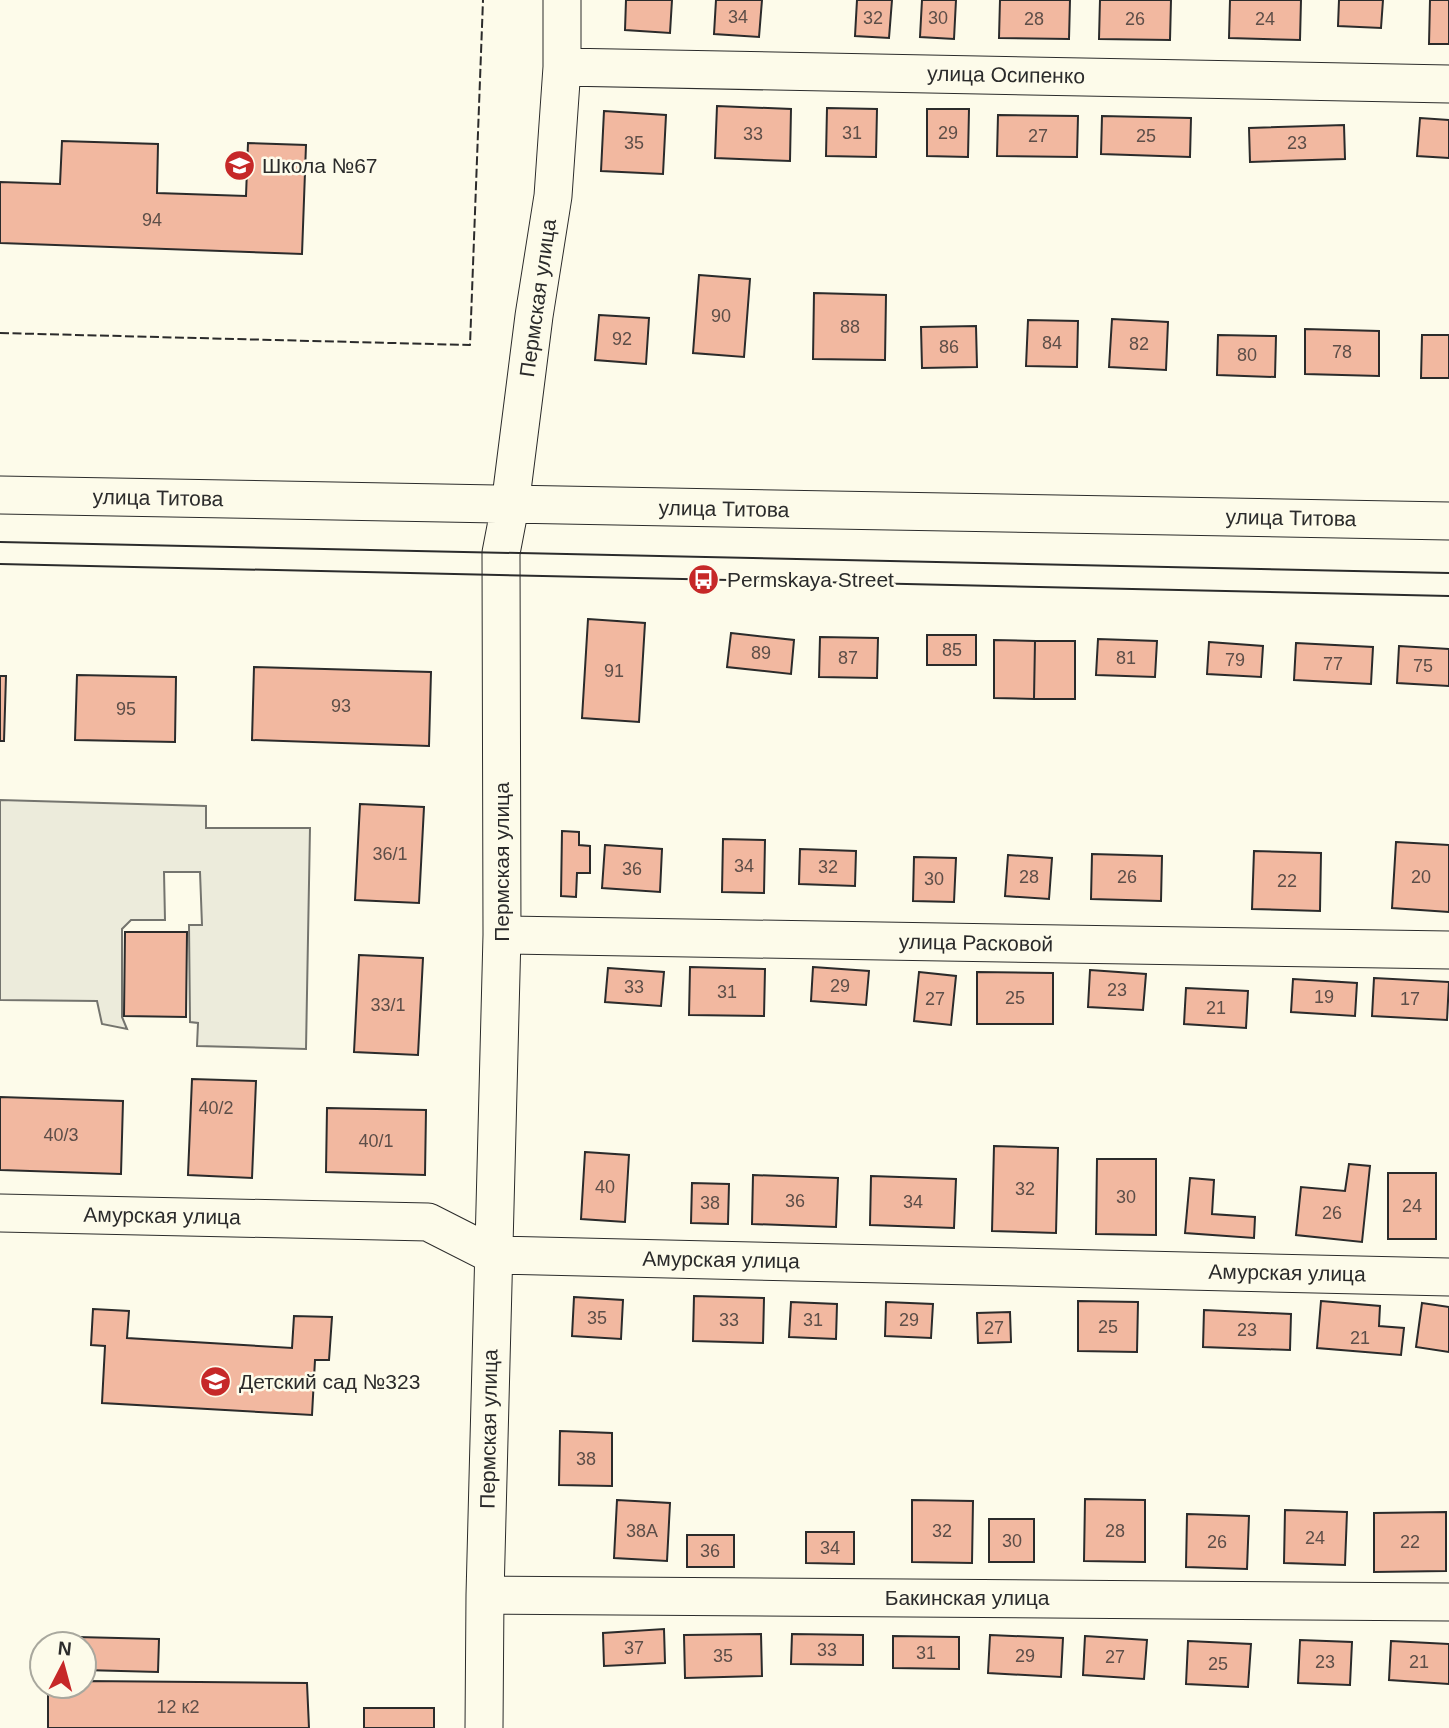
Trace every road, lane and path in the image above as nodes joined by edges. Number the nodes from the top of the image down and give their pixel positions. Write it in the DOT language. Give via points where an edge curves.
graph roads {
  1 [pos="562,0"];
  2 [pos="562,67"];
  3 [pos="1449,84"];
  4 [pos="0,495"];
  5 [pos="510,506"];
  6 [pos="1449,521"];
  7 [pos="502,935"];
  8 [pos="1449,950"];
  9 [pos="0,1213"];
  10 [pos="493,1255"];
  11 [pos="1449,1277"];
  12 [pos="485,1595"];
  13 [pos="1449,1602"];
  14 [pos="484,1728"];
  1 -- 2 [label="street, Пермская улица"];
  2 -- 3 [label="street, улица Осипенко"];
  2 -- 5 [label="street, Пермская улица" via="552,196"];
  4 -- 5 [label="street, улица Титова"];
  5 -- 6 [label="street, улица Титова"];
  5 -- 7 [label="street, Пермская улица" via="500,575"];
  7 -- 8 [label="street, улица Расковой"];
  7 -- 10 [label="street, Пермская улица"];
  9 -- 10 [label="street, Амурская улица" via="428,1222"];
  10 -- 11 [label="street, Амурская улица"];
  10 -- 12 [label="street, Пермская улица"];
  12 -- 13 [label="street, Бакинская улица"];
  12 -- 14 [label="street, Пермская улица"];
}
